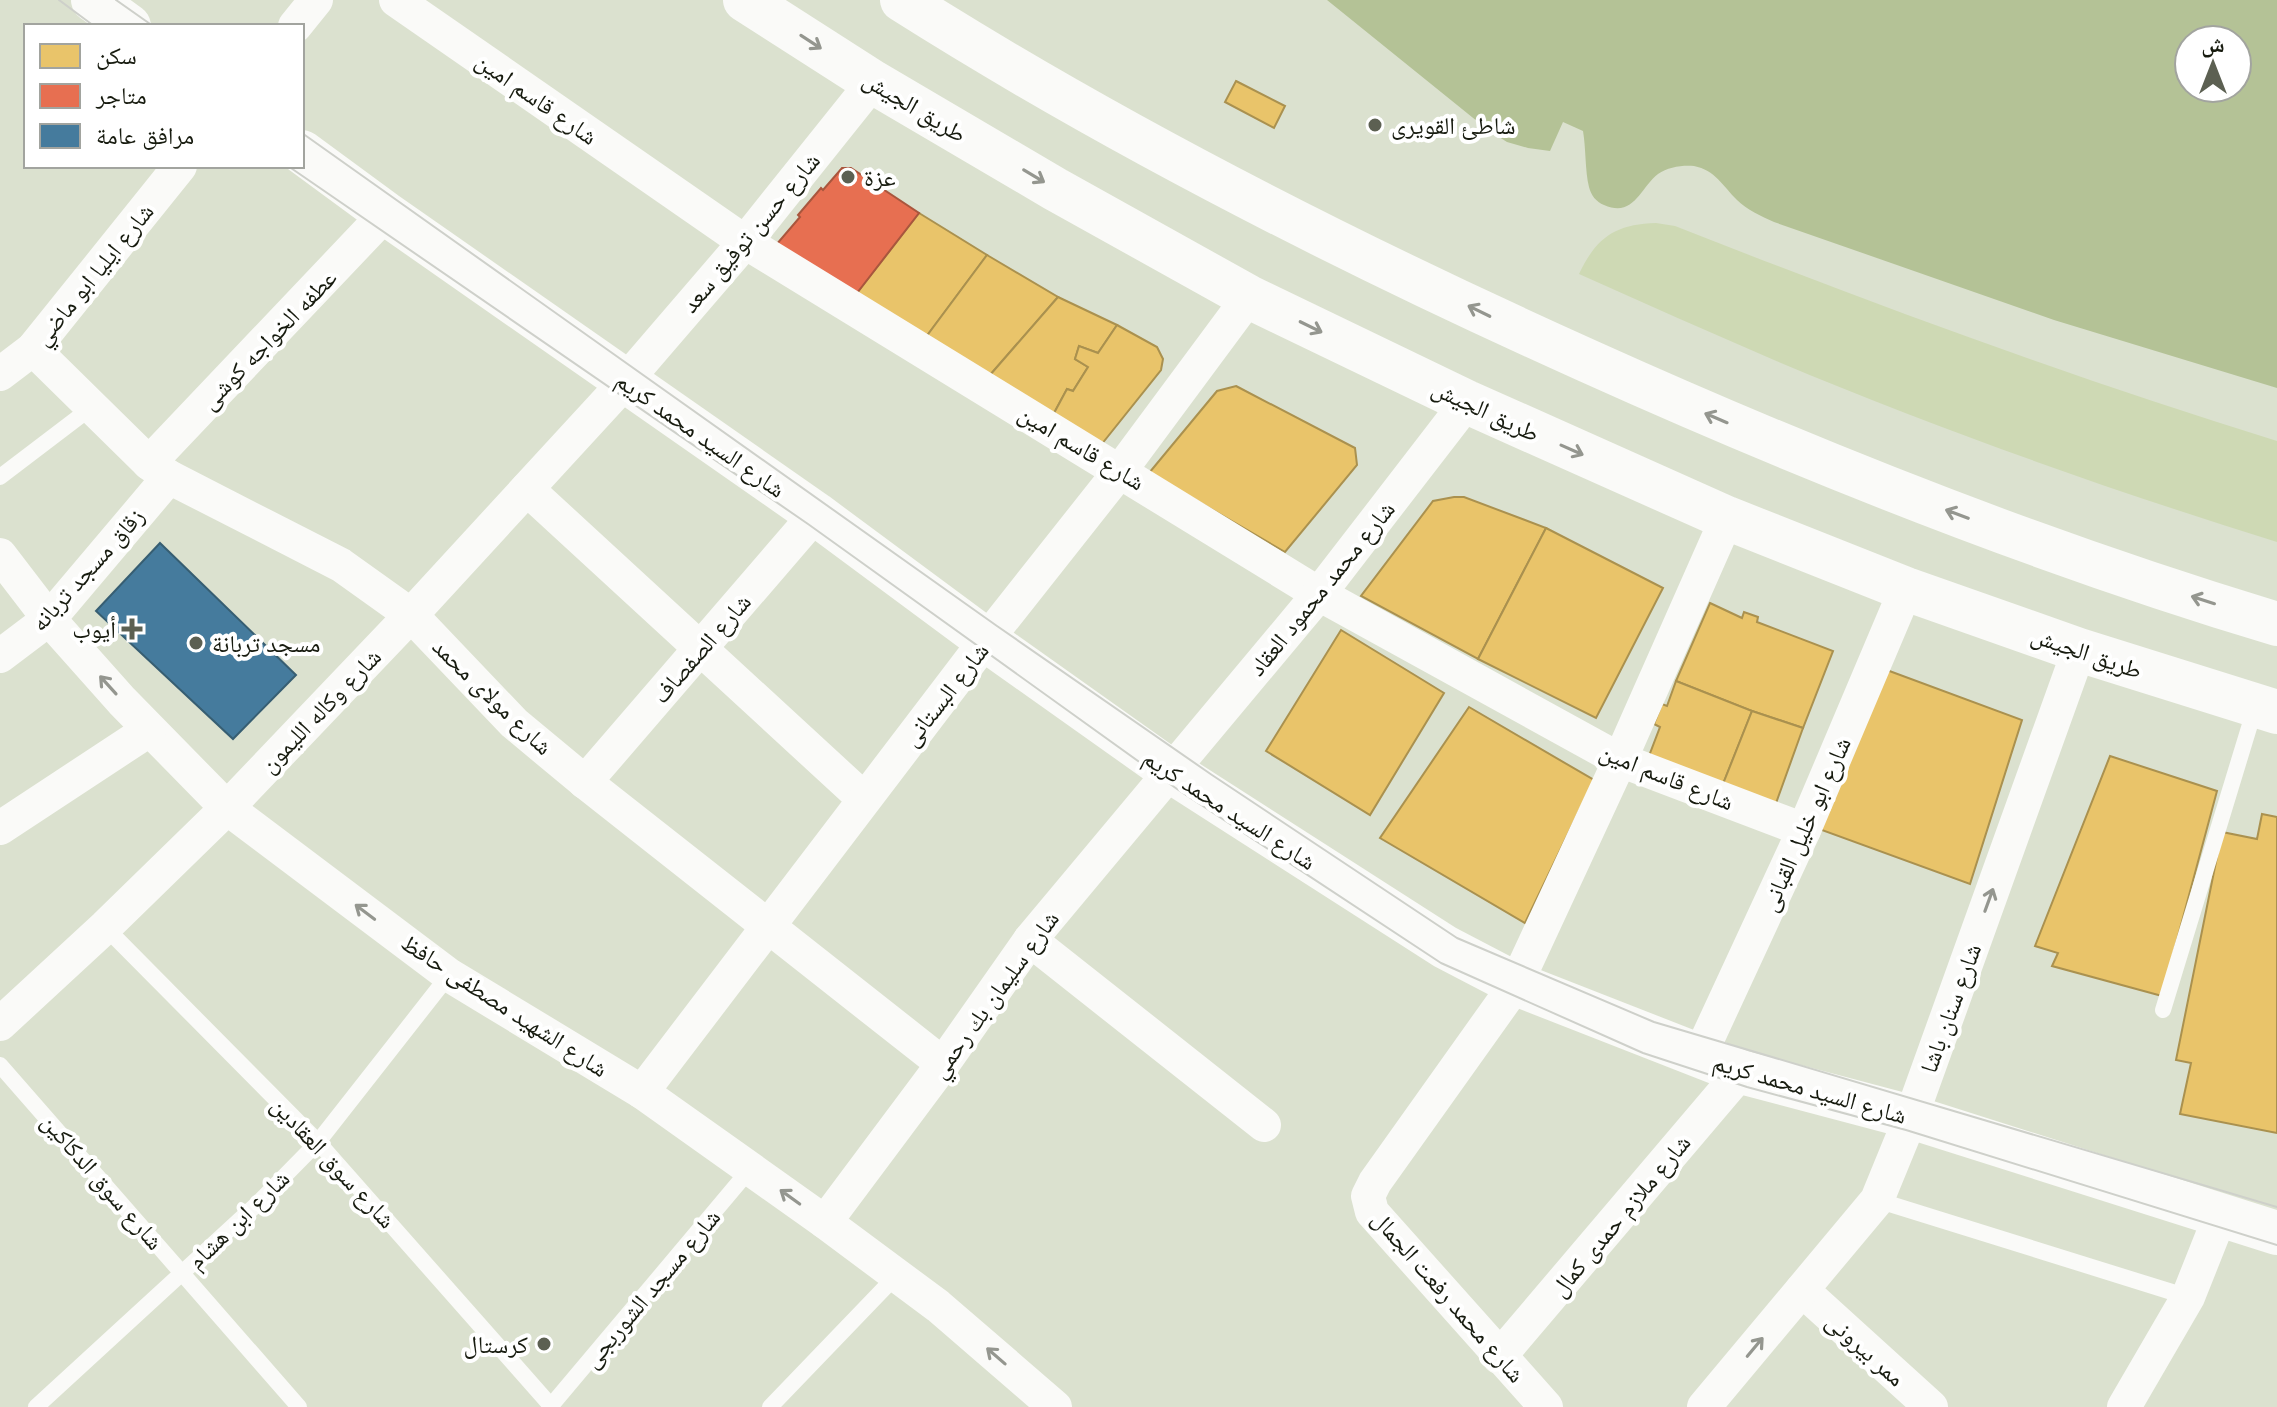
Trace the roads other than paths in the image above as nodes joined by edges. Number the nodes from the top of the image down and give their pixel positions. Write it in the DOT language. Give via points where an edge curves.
graph roads {
  1 [pos="93,0"];
  2 [pos="316,0"];
  3 [pos="396,0"];
  4 [pos="902,0"];
  5 [pos="750,1"];
  6 [pos="126,24"];
  7 [pos="297,24"];
  8 [pos="873,82"];
  9 [pos="304,153"];
  10 [pos="178,168"];
  11 [pos="385,213"];
  12 [pos="745,242"];
  13 [pos="1249,297"];
  14 [pos="33,349"];
  15 [pos="0,374"];
  16 [pos="625,382"];
  17 [pos="1467,402"];
  18 [pos="92,407"];
  19 [pos="159,470"];
  20 [pos="1120,471"];
  21 [pos="0,477"];
  22 [pos="527,489"];
  23 [pos="816,514"];
  24 [pos="1727,518"];
  25 [pos="0,555"];
  26 [pos="1906,589"];
  27 [pos="1319,594"];
  28 [pos="411,615"];
  29 [pos="49,619"];
  30 [pos="2277,624"];
  31 [pos="986,640"];
  32 [pos="700,649"];
  33 [pos="2079,650"];
  34 [pos="0,656"];
  35 [pos="2266,709"];
  36 [pos="149,730"];
  37 [pos="1620,760"];
  38 [pos="1172,772"];
  39 [pos="585,782"];
  40 [pos="864,799"];
  41 [pos="227,808"];
  42 [pos="0,828"];
  43 [pos="1804,830"];
  44 [pos="768,925"];
  45 [pos="105,927"];
  46 [pos="1030,940"];
  47 [pos="449,975"];
  48 [pos="1516,984"];
  49 [pos="2163,1010"];
  50 [pos="0,1024"];
  51 [pos="1699,1057"];
  52 [pos="943,1064"];
  53 [pos="0,1065"];
  54 [pos="1741,1072"];
  55 [pos="642,1092"];
  56 [pos="1911,1117"];
  57 [pos="1264,1125"];
  58 [pos="318,1142"];
  59 [pos="751,1168"];
  60 [pos="1877,1200"];
  61 [pos="2221,1214"];
  62 [pos="825,1222"];
  63 [pos="2277,1233"];
  64 [pos="183,1272"];
  65 [pos="897,1275"];
  66 [pos="1802,1290"];
  67 [pos="2188,1297"];
  68 [pos="1499,1357"];
  69 [pos="36,1407"];
  70 [pos="299,1407"];
  71 [pos="551,1407"];
  72 [pos="770,1407"];
  73 [pos="1055,1407"];
  74 [pos="1546,1407"];
  75 [pos="1704,1407"];
  76 [pos="1931,1407"];
  77 [pos="2124,1407"];
  1 -- 6 [label="main road"];
  2 -- 7 [label="street"];
  3 -- 12 [label="street, شارع قاسم امين"];
  30 -- 4 [label="main road, one-way" via="1887,488 1508,325 1217,181"];
  5 -- 8 [label="main road, طريق الجيش, one-way"];
  8 -- 12 [label="street, شارع حسن توفيق سعد"];
  8 -- 13 [label="main road, طريق الجيش, one-way"];
  9 -- 11 [label="main road, شارع السيد محمد كريم"];
  10 -- 14 [label="street, شارع ايليا ابو ماضي"];
  11 -- 16 [label="main road, شارع السيد محمد كريم"];
  11 -- 19 [label="street, عطفه الخواجه كوشى"];
  12 -- 16 [label="street, شارع حسن توفيق سعد"];
  12 -- 20 [label="street, شارع قاسم امين"];
  13 -- 17 [label="main road, طريق الجيش, one-way"];
  13 -- 20 [label="street, شارع البستانى"];
  14 -- 15 [label="street, شارع ايليا ابو ماضي"];
  14 -- 18 [label="street, شارع مولاى محمد"];
  16 -- 22 [label="street, شارع وكاله الليمون"];
  16 -- 23 [label="main road, شارع السيد محمد كريم"];
  17 -- 24 [label="main road, طريق الجيش, one-way"];
  17 -- 27 [label="street, شارع محمد محمود العقاد"];
  18 -- 19 [label="street, شارع مولاى محمد"];
  18 -- 21 [label="lane"];
  19 -- 28 [label="street, شارع مولاى محمد" via="341,565"];
  19 -- 29 [label="street, زقاق مسجد تربانه"];
  20 -- 27 [label="street, شارع قاسم امين"];
  20 -- 31 [label="street, شارع البستانى"];
  22 -- 28 [label="street, شارع وكاله الليمون"];
  22 -- 32 [label="street"];
  23 -- 31 [label="main road, شارع السيد محمد كريم"];
  23 -- 32 [label="street, شارع الصفصاف"];
  24 -- 26 [label="main road, طريق الجيش"];
  24 -- 37 [label="street, شارع محمد رفعت الجمال"];
  25 -- 29 [label="street, شارع الشهيد مصطفى حافظ"];
  26 -- 33 [label="main road, طريق الجيش"];
  26 -- 43 [label="street, شارع ابو خليل القبانى"];
  27 -- 37 [label="street, شارع قاسم امين"];
  27 -- 38 [label="street, شارع محمد محمود العقاد"];
  28 -- 39 [label="street, شارع مولاى محمد" via="514,723"];
  28 -- 41 [label="street, شارع وكاله الليمون"];
  29 -- 34 [label="street, زقاق مسجد تربانه"];
  36 -- 29 [label="street, شارع الشهيد مصطفى حافظ, one-way"];
  31 -- 38 [label="main road, شارع السيد محمد كريم"];
  31 -- 40 [label="street, شارع البستانى"];
  32 -- 39 [label="street, شارع الصفصاف"];
  32 -- 40 [label="street"];
  33 -- 35 [label="main road, طريق الجيش"];
  56 -- 33 [label="street, شارع سنان باشا, one-way"];
  35 -- 49 [label="lane"];
  36 -- 41 [label="street, شارع الشهيد مصطفى حافظ"];
  36 -- 42 [label="street"];
  37 -- 43 [label="street, شارع قاسم امين"];
  37 -- 48 [label="street, شارع محمد رفعت الجمال"];
  38 -- 46 [label="street, شارع سليمان بك رحمي"];
  38 -- 48 [label="main road, شارع السيد محمد كريم" via="1445,947"];
  39 -- 44 [label="street, شارع مولاى محمد"];
  40 -- 44 [label="street, شارع البستانى"];
  41 -- 45 [label="street, شارع وكاله الليمون"];
  47 -- 41 [label="street, شارع الشهيد مصطفى حافظ, one-way"];
  43 -- 51 [label="street, شارع ابو خليل القبانى"];
  44 -- 52 [label="street, شارع مولاى محمد"];
  44 -- 55 [label="street, شارع البستانى"];
  45 -- 50 [label="street, شارع وكاله الليمون"];
  45 -- 58 [label="lane, شارع سوق العقادين"];
  46 -- 52 [label="street, شارع سليمان بك رحمي"];
  46 -- 57 [label="street"];
  47 -- 55 [label="street, شارع الشهيد مصطفى حافظ"];
  47 -- 58 [label="lane, شارع ابن هشام"];
  48 -- 51 [label="main road, شارع السيد محمد كريم"];
  48 -- 68 [label="street, شارع محمد رفعت الجمال" via="1368,1196 1372,1212"];
  51 -- 54 [label="main road, شارع السيد محمد كريم"];
  52 -- 62 [label="street, شارع سليمان بك رحمي"];
  53 -- 64 [label="lane, شارع سوق الدكاكين"];
  54 -- 56 [label="main road, شارع السيد محمد كريم"];
  54 -- 68 [label="street, شارع ملازم حمدى كمال"];
  55 -- 59 [label="street, شارع الشهيد مصطفى حافظ"];
  56 -- 60 [label="street, شارع سنان باشا"];
  56 -- 61 [label="main road, شارع السيد محمد كريم"];
  58 -- 64 [label="lane, شارع ابن هشام"];
  58 -- 71 [label="lane, شارع سوق العقادين"];
  62 -- 59 [label="street, شارع الشهيد مصطفى حافظ, one-way"];
  59 -- 71 [label="lane, شارع مسجد الشوربجى"];
  60 -- 66 [label="street, شارع سنان باشا"];
  60 -- 67 [label="lane"];
  61 -- 63 [label="main road, شارع السيد محمد كريم"];
  61 -- 67 [label="street"];
  62 -- 65 [label="street, شارع الشهيد مصطفى حافظ"];
  64 -- 69 [label="lane, شارع ابن هشام"];
  64 -- 70 [label="lane, شارع سوق الدكاكين"];
  65 -- 72 [label="lane"];
  73 -- 65 [label="street, شارع الشهيد مصطفى حافظ, one-way"];
  75 -- 66 [label="street, شارع سنان باشا, one-way"];
  66 -- 76 [label="street, ممر بيرونى"];
  67 -- 77 [label="street"];
  68 -- 74 [label="street, شارع محمد رفعت الجمال"];
}
